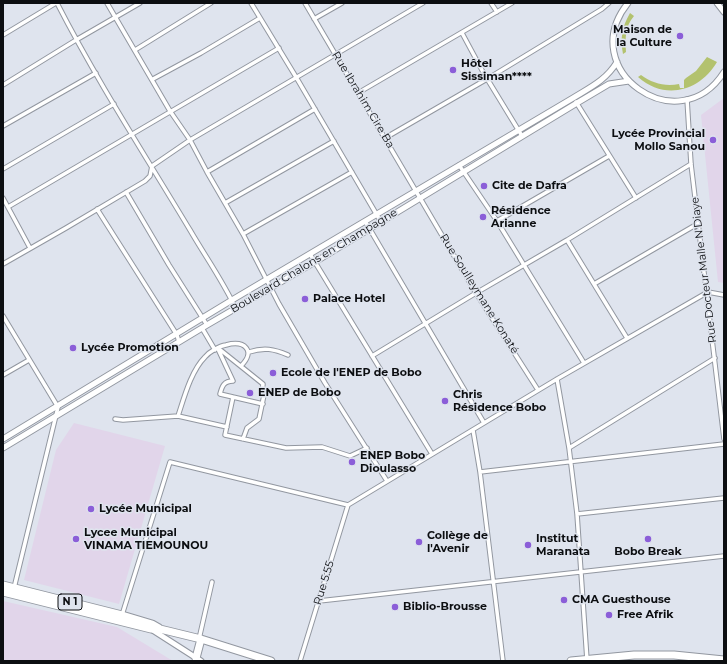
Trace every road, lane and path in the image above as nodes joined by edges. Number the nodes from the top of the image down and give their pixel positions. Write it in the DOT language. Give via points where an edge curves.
graph roads {
  1 [pos="57,3"];
  2 [pos="107,3"];
  3 [pos="140,3"];
  4 [pos="211,3"];
  5 [pos="251,3"];
  6 [pos="305,3"];
  7 [pos="342,3"];
  8 [pos="423,3"];
  9 [pos="491,3"];
  10 [pos="512,3"];
  11 [pos="609,3"];
  12 [pos="628,3"];
  13 [pos="720,4"];
  14 [pos="497,12"];
  15 [pos="724,12"];
  16 [pos="115,18"];
  17 [pos="260,18"];
  18 [pos="314,19"];
  19 [pos="462,33"];
  20 [pos="3,35"];
  21 [pos="76,40"];
  22 [pos="279,48"];
  23 [pos="135,50"];
  24 [pos="335,54"];
  25 [pos="617,62"];
  26 [pos="724,72"];
  27 [pos="96,73"];
  28 [pos="296,77"];
  29 [pos="722,77"];
  30 [pos="153,79"];
  31 [pos="487,79"];
  32 [pos="629,81"];
  33 [pos="3,84"];
  34 [pos="358,94"];
  35 [pos="573,98"];
  36 [pos="687,100"];
  37 [pos="577,103"];
  38 [pos="114,104"];
  39 [pos="315,109"];
  40 [pos="170,111"];
  41 [pos="3,126"];
  42 [pos="520,133"];
  43 [pos="130,134"];
  44 [pos="385,138"];
  45 [pos="190,140"];
  46 [pos="334,141"];
  47 [pos="609,156"];
  48 [pos="691,164"];
  49 [pos="459,165"];
  50 [pos="152,166"];
  51 [pos="3,169"];
  52 [pos="207,172"];
  53 [pos="352,172"];
  54 [pos="463,172"];
  55 [pos="416,190"];
  56 [pos="126,192"];
  57 [pos="3,198"];
  58 [pos="420,198"];
  59 [pos="636,198"];
  60 [pos="225,203"];
  61 [pos="8,207"];
  62 [pos="97,209"];
  63 [pos="376,214"];
  64 [pos="365,221"];
  65 [pos="497,221"];
  66 [pos="381,222"];
  67 [pos="699,223"];
  68 [pos="369,229"];
  69 [pos="243,234"];
  70 [pos="567,240"];
  71 [pos="30,248"];
  72 [pos="310,254"];
  73 [pos="315,262"];
  74 [pos="3,264"];
  75 [pos="524,265"];
  76 [pos="267,279"];
  77 [pos="594,284"];
  78 [pos="270,288"];
  79 [pos="708,292"];
  80 [pos="476,293"];
  81 [pos="724,295"];
  82 [pos="232,300"];
  83 [pos="236,309"];
  84 [pos="3,317"];
  85 [pos="203,318"];
  86 [pos="425,323"];
  87 [pos="205,327"];
  88 [pos="177,335"];
  89 [pos="627,338"];
  90 [pos="179,342"];
  91 [pos="216,349"];
  92 [pos="249,352"];
  93 [pos="288,355"];
  94 [pos="372,356"];
  95 [pos="715,358"];
  96 [pos="29,360"];
  97 [pos="584,363"];
  98 [pos="241,366"];
  99 [pos="3,375"];
  100 [pos="557,379"];
  101 [pos="538,390"];
  102 [pos="233,397"];
  103 [pos="263,404"];
  104 [pos="58,407"];
  105 [pos="178,416"];
  106 [pos="55,418"];
  107 [pos="115,418"];
  108 [pos="484,423"];
  109 [pos="226,427"];
  110 [pos="473,430"];
  111 [pos="3,439"];
  112 [pos="243,439"];
  113 [pos="724,439"];
  114 [pos="724,444"];
  115 [pos="3,448"];
  116 [pos="367,448"];
  117 [pos="569,448"];
  118 [pos="432,454"];
  119 [pos="571,461"];
  120 [pos="480,472"];
  121 [pos="387,481"];
  122 [pos="724,498"];
  123 [pos="348,505"];
  124 [pos="576,514"];
  125 [pos="724,556"];
  126 [pos="581,572"];
  127 [pos="493,581"];
  128 [pos="212,582"];
  129 [pos="3,585"];
  130 [pos="14,591"];
  131 [pos="3,592"];
  132 [pos="319,601"];
  133 [pos="121,618"];
  134 [pos="151,629"];
  135 [pos="160,629"];
  136 [pos="200,639"];
  137 [pos="198,659"];
  138 [pos="587,660"];
  139 [pos="724,660"];
  140 [pos="271,661"];
  141 [pos="300,661"];
  142 [pos="503,661"];
  143 [pos="571,661"];
  1 -- 20 [label="street"];
  1 -- 21 [label="street"];
  2 -- 16 [label="street"];
  3 -- 16 [label="street"];
  4 -- 23 [label="street"];
  5 -- 17 [label="street"];
  6 -- 18 [label="street, Rue Ibrahim Cire Ba"];
  7 -- 18 [label="street"];
  8 -- 24 [label="street"];
  9 -- 14 [label="street"];
  10 -- 14 [label="street"];
  11 -- 31 [label="street"];
  12 -- 25 [label="main road" via="620,14 615,28 614,48"];
  13 -- 15 [label="main road"];
  14 -- 19 [label="street"];
  16 -- 21 [label="street"];
  16 -- 23 [label="street"];
  17 -- 22 [label="street"];
  17 -- 30 [label="street"];
  18 -- 24 [label="street, Rue Ibrahim Cire Ba"];
  19 -- 31 [label="street"];
  19 -- 34 [label="street"];
  21 -- 27 [label="street"];
  21 -- 33 [label="street"];
  22 -- 28 [label="street"];
  22 -- 40 [label="street"];
  23 -- 30 [label="street"];
  24 -- 28 [label="street"];
  24 -- 34 [label="street, Rue Ibrahim Cire Ba"];
  25 -- 32 [label="main road"];
  25 -- 35 [label="main road, Boulevard Chalons en Champagne" via="606,77"];
  26 -- 29 [label="main road"];
  27 -- 38 [label="street"];
  27 -- 41 [label="street"];
  28 -- 39 [label="street"];
  28 -- 45 [label="street"];
  29 -- 36 [label="main road" via="707,90"];
  30 -- 40 [label="street"];
  31 -- 42 [label="street"];
  31 -- 44 [label="street"];
  32 -- 36 [label="main road" via="641,92 656,98"];
  32 -- 37 [label="main road, Boulevard Chalons en Champagne" via="609,84"];
  34 -- 44 [label="street, Rue Ibrahim Cire Ba"];
  35 -- 37 [label="street"];
  35 -- 42 [label="main road, Boulevard Chalons en Champagne"];
  36 -- 48 [label="street, Rue Docteur Malle N'Diaye"];
  37 -- 42 [label="main road, Boulevard Chalons en Champagne"];
  37 -- 47 [label="street"];
  38 -- 43 [label="street"];
  38 -- 51 [label="street"];
  39 -- 46 [label="street"];
  39 -- 52 [label="street"];
  40 -- 43 [label="street"];
  40 -- 45 [label="street"];
  42 -- 49 [label="main road, Boulevard Chalons en Champagne"];
  42 -- 54 [label="main road, Boulevard Chalons en Champagne"];
  43 -- 50 [label="street"];
  43 -- 61 [label="street"];
  44 -- 55 [label="street, Rue Ibrahim Cire Ba"];
  45 -- 50 [label="street"];
  45 -- 52 [label="street"];
  46 -- 53 [label="street"];
  46 -- 60 [label="street"];
  47 -- 59 [label="street"];
  47 -- 65 [label="street"];
  48 -- 59 [label="street"];
  48 -- 67 [label="street, Rue Docteur Malle N'Diaye"];
  49 -- 54 [label="street"];
  49 -- 55 [label="main road, Boulevard Chalons en Champagne"];
  50 -- 56 [label="street" via="150,176"];
  50 -- 82 [label="street"];
  52 -- 60 [label="street"];
  53 -- 63 [label="street"];
  53 -- 69 [label="street"];
  54 -- 58 [label="main road, Boulevard Chalons en Champagne"];
  54 -- 65 [label="street"];
  55 -- 58 [label="street, Rue Ibrahim Cire Ba"];
  55 -- 63 [label="main road, Boulevard Chalons en Champagne"];
  56 -- 62 [label="street"];
  56 -- 85 [label="street"];
  57 -- 61 [label="street"];
  58 -- 66 [label="main road, Boulevard Chalons en Champagne"];
  58 -- 80 [label="street, Rue Soulleymane Konaté"];
  59 -- 70 [label="street"];
  60 -- 69 [label="street"];
  61 -- 71 [label="street"];
  62 -- 71 [label="street"];
  62 -- 88 [label="street"];
  63 -- 64 [label="main road, Boulevard Chalons en Champagne"];
  63 -- 66 [label="street"];
  64 -- 68 [label="street"];
  64 -- 72 [label="main road, Boulevard Chalons en Champagne"];
  65 -- 75 [label="street"];
  66 -- 68 [label="main road, Boulevard Chalons en Champagne"];
  67 -- 77 [label="street"];
  67 -- 79 [label="street, Rue Docteur Malle N'Diaye"];
  68 -- 73 [label="main road, Boulevard Chalons en Champagne"];
  68 -- 86 [label="street"];
  69 -- 76 [label="street"];
  70 -- 75 [label="street"];
  70 -- 77 [label="street"];
  71 -- 74 [label="street"];
  72 -- 73 [label="street"];
  72 -- 76 [label="main road, Boulevard Chalons en Champagne"];
  73 -- 78 [label="main road, Boulevard Chalons en Champagne"];
  73 -- 94 [label="street"];
  75 -- 80 [label="street"];
  75 -- 97 [label="street"];
  76 -- 78 [label="street"];
  76 -- 82 [label="main road, Boulevard Chalons en Champagne"];
  77 -- 89 [label="street"];
  78 -- 83 [label="main road, Boulevard Chalons en Champagne"];
  78 -- 116 [label="street" via="325,383"];
  79 -- 81 [label="street"];
  79 -- 89 [label="street"];
  79 -- 95 [label="street, Rue Docteur Malle N'Diaye"];
  80 -- 86 [label="street"];
  80 -- 101 [label="street, Rue Soulleymane Konaté"];
  82 -- 83 [label="street"];
  82 -- 85 [label="main road, Boulevard Chalons en Champagne"];
  83 -- 87 [label="main road, Boulevard Chalons en Champagne"];
  84 -- 96 [label="street"];
  85 -- 87 [label="street"];
  85 -- 88 [label="main road, Boulevard Chalons en Champagne"];
  86 -- 94 [label="street"];
  86 -- 108 [label="street"];
  87 -- 90 [label="main road, Boulevard Chalons en Champagne"];
  87 -- 91 [label="street"];
  88 -- 90 [label="street"];
  88 -- 104 [label="main road, Boulevard Chalons en Champagne"];
  89 -- 97 [label="street"];
  90 -- 106 [label="main road, Boulevard Chalons en Champagne"];
  91 -- 92 [label="street" via="234,344 247,348"];
  91 -- 98 [label="street"];
  91 -- 102 [label="street" via="233,381 222,386 220,394"];
  91 -- 105 [label="street" via="205,357 191,379"];
  92 -- 93 [label="street" via="271,349"];
  92 -- 98 [label="street" via="248,358"];
  94 -- 118 [label="street"];
  95 -- 113 [label="street, Rue Docteur Malle N'Diaye"];
  95 -- 117 [label="street"];
  96 -- 99 [label="street"];
  96 -- 104 [label="street"];
  97 -- 100 [label="street"];
  98 -- 103 [label="street" via="263,384"];
  100 -- 101 [label="street"];
  100 -- 117 [label="street"];
  101 -- 108 [label="street"];
  102 -- 103 [label="street"];
  102 -- 109 [label="street"];
  103 -- 112 [label="street" via="259,419 247,428"];
  104 -- 106 [label="street"];
  104 -- 111 [label="main road, Boulevard Chalons en Champagne"];
  105 -- 107 [label="street" via="123,420"];
  105 -- 109 [label="street"];
  106 -- 115 [label="main road, Boulevard Chalons en Champagne"];
  106 -- 130 [label="street"];
  108 -- 110 [label="street"];
  109 -- 112 [label="street" via="225,434"];
  110 -- 118 [label="street"];
  110 -- 120 [label="street"];
  112 -- 116 [label="street" via="286,448 322,447 350,456"];
  114 -- 119 [label="street"];
  116 -- 121 [label="street"];
  117 -- 119 [label="street"];
  118 -- 121 [label="street"];
  119 -- 120 [label="street"];
  119 -- 124 [label="street"];
  120 -- 127 [label="street"];
  121 -- 123 [label="street"];
  122 -- 124 [label="street"];
  123 -- 132 [label="street, Rue 5.55"];
  123 -- 133 [label="street" via="170,462"];
  124 -- 126 [label="street"];
  125 -- 126 [label="street"];
  126 -- 127 [label="street"];
  126 -- 138 [label="street"];
  127 -- 132 [label="street"];
  127 -- 142 [label="street"];
  128 -- 136 [label="street"];
  129 -- 130 [label="highway, N 1"];
  130 -- 131 [label="highway, N 1"];
  130 -- 133 [label="highway, N 1"];
  132 -- 141 [label="street, Rue 5.55"];
  133 -- 134 [label="highway, N 1"];
  133 -- 135 [label="highway, N 1" via="152,624"];
  134 -- 135 [label="highway, N 1"];
  134 -- 137 [label="main road"];
  135 -- 136 [label="highway, N 1"];
  136 -- 137 [label="highway"];
  136 -- 140 [label="highway, N 1"];
  138 -- 139 [label="highway" via="646,655"];
  138 -- 143 [label="highway"];
}
